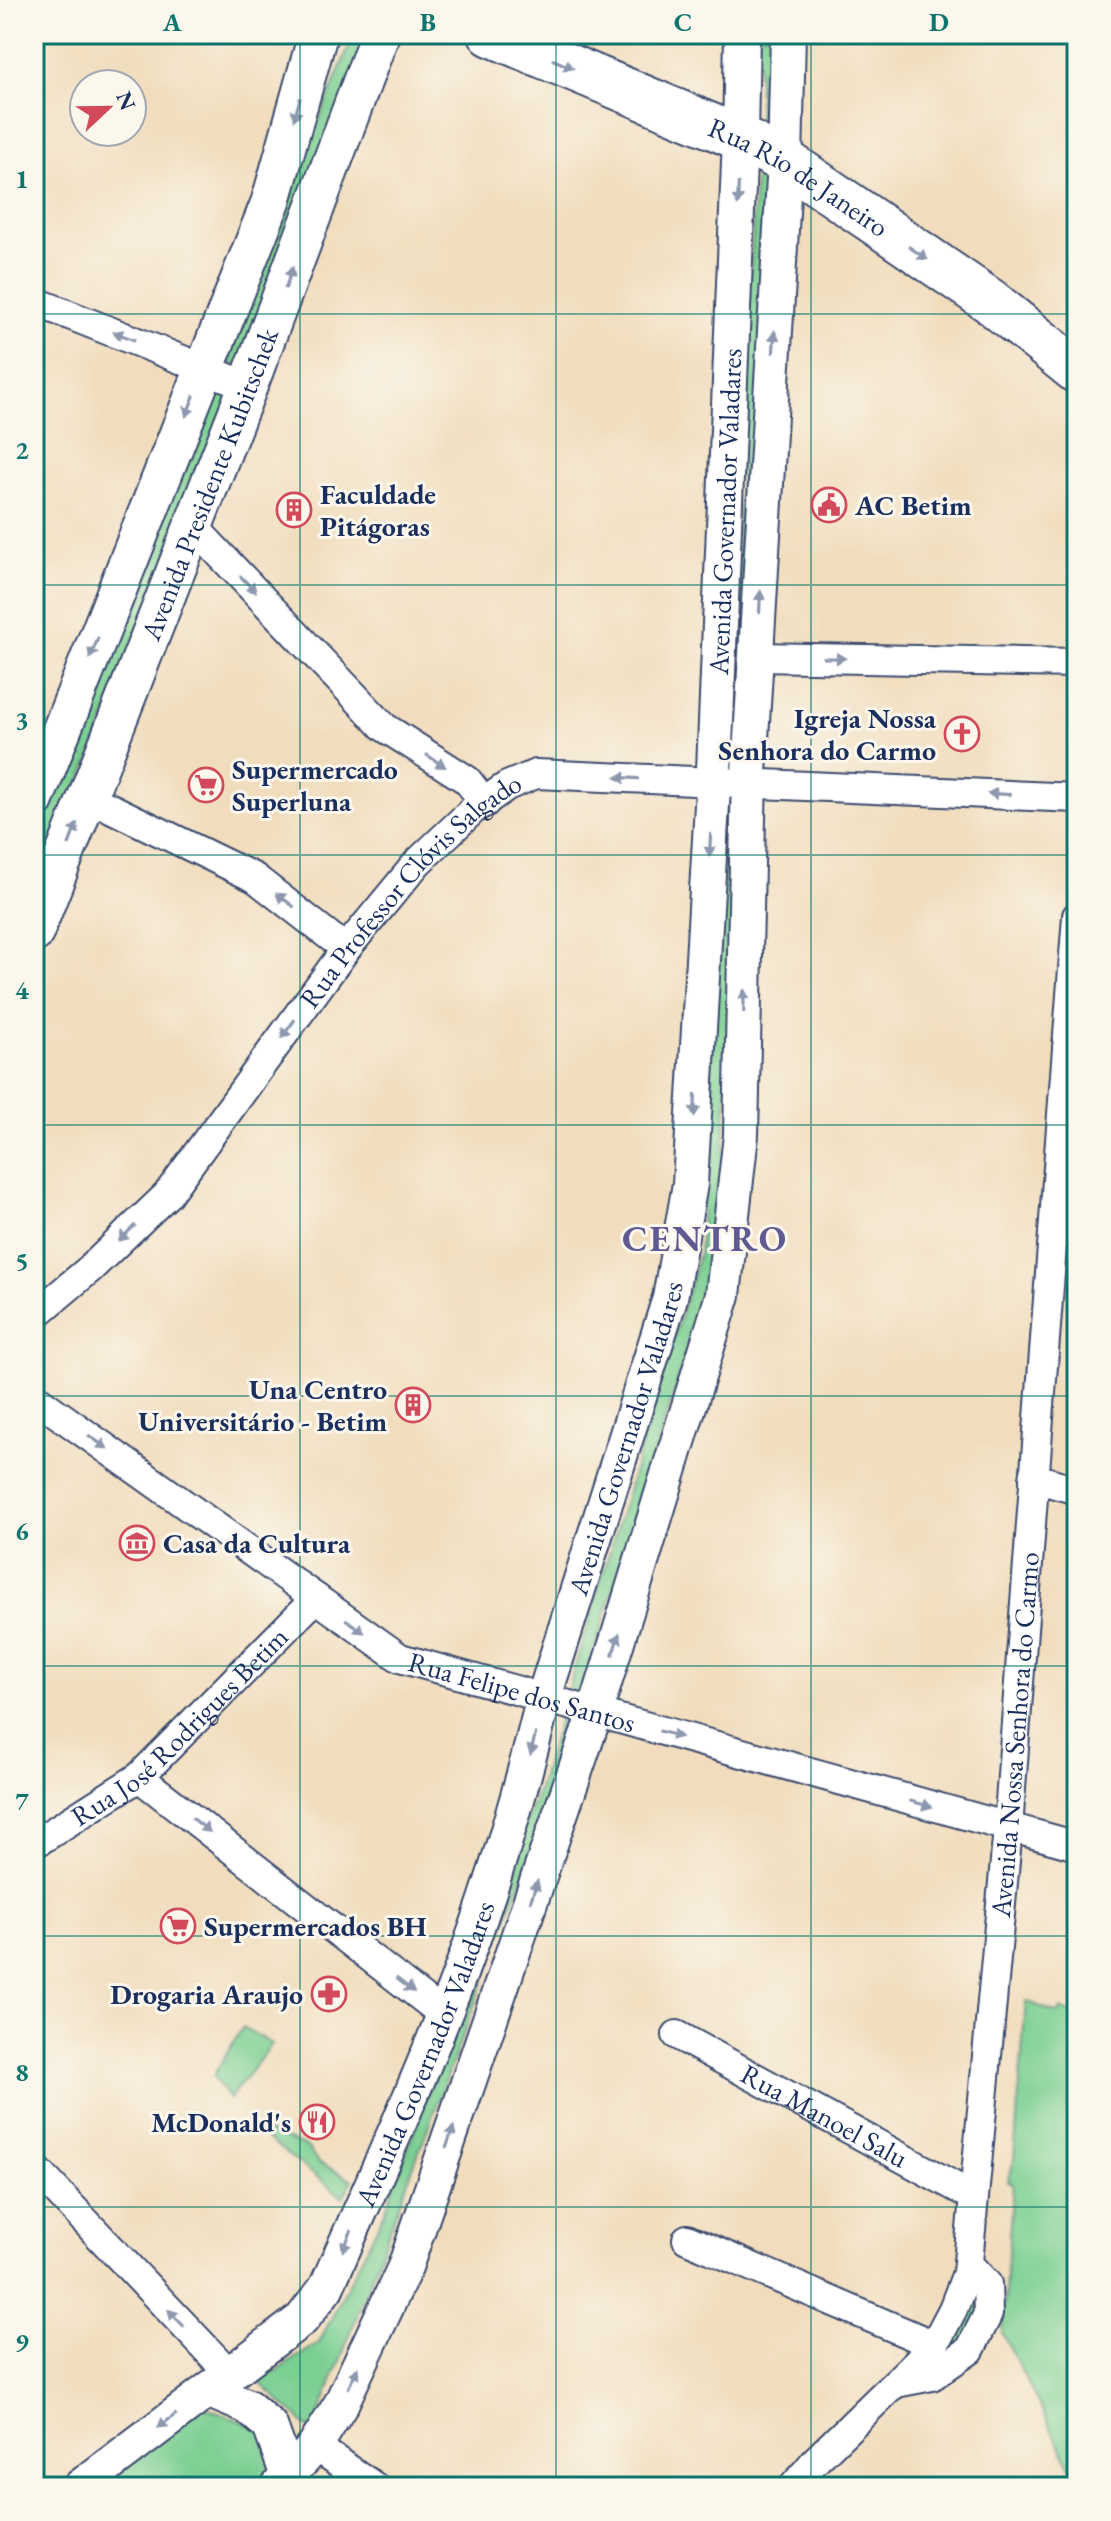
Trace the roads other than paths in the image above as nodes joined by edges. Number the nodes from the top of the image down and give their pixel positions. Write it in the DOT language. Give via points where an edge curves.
graph roads {
  1 [pos="318,34"];
  2 [pos="380,34"];
  3 [pos="491,34"];
  4 [pos="742,34"];
  5 [pos="788,34"];
  6 [pos="740,138"];
  7 [pos="785,161"];
  8 [pos="34,301"];
  9 [pos="206,368"];
  10 [pos="1077,371"];
  11 [pos="248,386"];
  12 [pos="194,527"];
  13 [pos="757,657"];
  14 [pos="1077,663"];
  15 [pos="713,781"];
  16 [pos="748,783"];
  17 [pos="37,784"];
  18 [pos="88,797"];
  19 [pos="1077,798"];
  20 [pos="485,803"];
  21 [pos="1077,916"];
  22 [pos="34,933"];
  23 [pos="346,949"];
  24 [pos="34,1316"];
  25 [pos="34,1397"];
  26 [pos="1034,1478"];
  27 [pos="1077,1490"];
  28 [pos="316,1598"];
  29 [pos="544,1697"];
  30 [pos="595,1713"];
  31 [pos="139,1777"];
  32 [pos="1008,1828"];
  33 [pos="37,1839"];
  34 [pos="1077,1846"];
  35 [pos="444,2015"];
  36 [pos="677,2035"];
  37 [pos="34,2167"];
  38 [pos="974,2197"];
  39 [pos="687,2239"];
  40 [pos="968,2264"];
  41 [pos="934,2345"];
  42 [pos="220,2383"];
  43 [pos="896,2383"];
  44 [pos="315,2446"];
  45 [pos="283,2481"];
  46 [pos="80,2487"];
  47 [pos="375,2487"];
  48 [pos="793,2487"];
  1 -- 9 [label="main road, Avenida Presidente Kubitschek, one-way" via="271,201"];
  11 -- 2 [label="main road, Avenida Presidente Kubitschek, one-way"];
  3 -- 6 [label="main road, Rua Rio de Janeiro, one-way"];
  4 -- 6 [label="street, Avenida Governador Valadares"];
  5 -- 7 [label="street, Avenida Governador Valadares"];
  6 -- 7 [label="main road, Rua Rio de Janeiro"];
  6 -- 15 [label="street, Avenida Governador Valadares, one-way"];
  7 -- 10 [label="main road, Rua Rio de Janeiro, one-way" via="990,301"];
  13 -- 7 [label="street, Avenida Governador Valadares, one-way"];
  9 -- 8 [label="street, one-way"];
  9 -- 11 [label="street"];
  9 -- 17 [label="main road, Avenida Presidente Kubitschek, one-way"];
  11 -- 12 [label="main road, Avenida Presidente Kubitschek"];
  12 -- 18 [label="main road, Avenida Presidente Kubitschek"];
  12 -- 20 [label="street, one-way" via="384,727 467,780"];
  13 -- 14 [label="street, one-way"];
  13 -- 16 [label="street, Avenida Governador Valadares"];
  15 -- 16 [label="street, Rua Professor Clóvis Salgado"];
  15 -- 20 [label="street, Rua Professor Clóvis Salgado, one-way" via="536,774"];
  15 -- 29 [label="street, Avenida Governador Valadares, one-way" via="684,1230 670,1298"];
  19 -- 16 [label="street, Rua Professor Clóvis Salgado, one-way"];
  30 -- 16 [label="street, Avenida Governador Valadares, one-way" via="723,1295 741,1135"];
  22 -- 18 [label="main road, Avenida Presidente Kubitschek, one-way"];
  23 -- 18 [label="street, one-way" via="255,878"];
  20 -- 23 [label="street, Rua Professor Clóvis Salgado" via="463,817 417,863"];
  21 -- 26 [label="street, Avenida Nossa Senhora do Carmo"];
  23 -- 24 [label="street, Rua Professor Clóvis Salgado, one-way" via="167,1195"];
  25 -- 28 [label="street, Rua Felipe dos Santos, one-way"];
  26 -- 27 [label="street"];
  26 -- 32 [label="street, Avenida Nossa Senhora do Carmo"];
  28 -- 29 [label="street, Rua Felipe dos Santos, one-way" via="400,1658"];
  28 -- 31 [label="street, Rua José Rodrigues Betim"];
  29 -- 30 [label="street, Rua Felipe dos Santos"];
  29 -- 35 [label="street, Avenida Governador Valadares, one-way" via="479,1918"];
  30 -- 32 [label="street, Rua Felipe dos Santos, one-way"];
  44 -- 30 [label="street, Avenida Governador Valadares, one-way" via="341,2404 405,2267"];
  31 -- 33 [label="street, Rua José Rodrigues Betim"];
  31 -- 35 [label="street, one-way"];
  32 -- 34 [label="street, Rua Felipe dos Santos"];
  32 -- 38 [label="street, Avenida Nossa Senhora do Carmo"];
  35 -- 42 [label="street, Avenida Governador Valadares, one-way" via="326,2288 302,2319"];
  36 -- 38 [label="street, Rua Manoel Salu"];
  42 -- 37 [label="street, one-way"];
  38 -- 40 [label="street, Avenida Nossa Senhora do Carmo"];
  39 -- 41 [label="street"];
  40 -- 41 [label="street, Avenida Nossa Senhora do Carmo"];
  40 -- 43 [label="street" via="987,2284 988,2314 970,2350 932,2376"];
  41 -- 43 [label="street, Avenida Nossa Senhora do Carmo"];
  42 -- 44 [label="street"];
  42 -- 45 [label="street" via="270,2426"];
  42 -- 46 [label="street, Avenida Governador Valadares, one-way"];
  43 -- 48 [label="street, Avenida Nossa Senhora do Carmo"];
  44 -- 45 [label="street, Avenida Governador Valadares"];
  44 -- 47 [label="street"];
}
